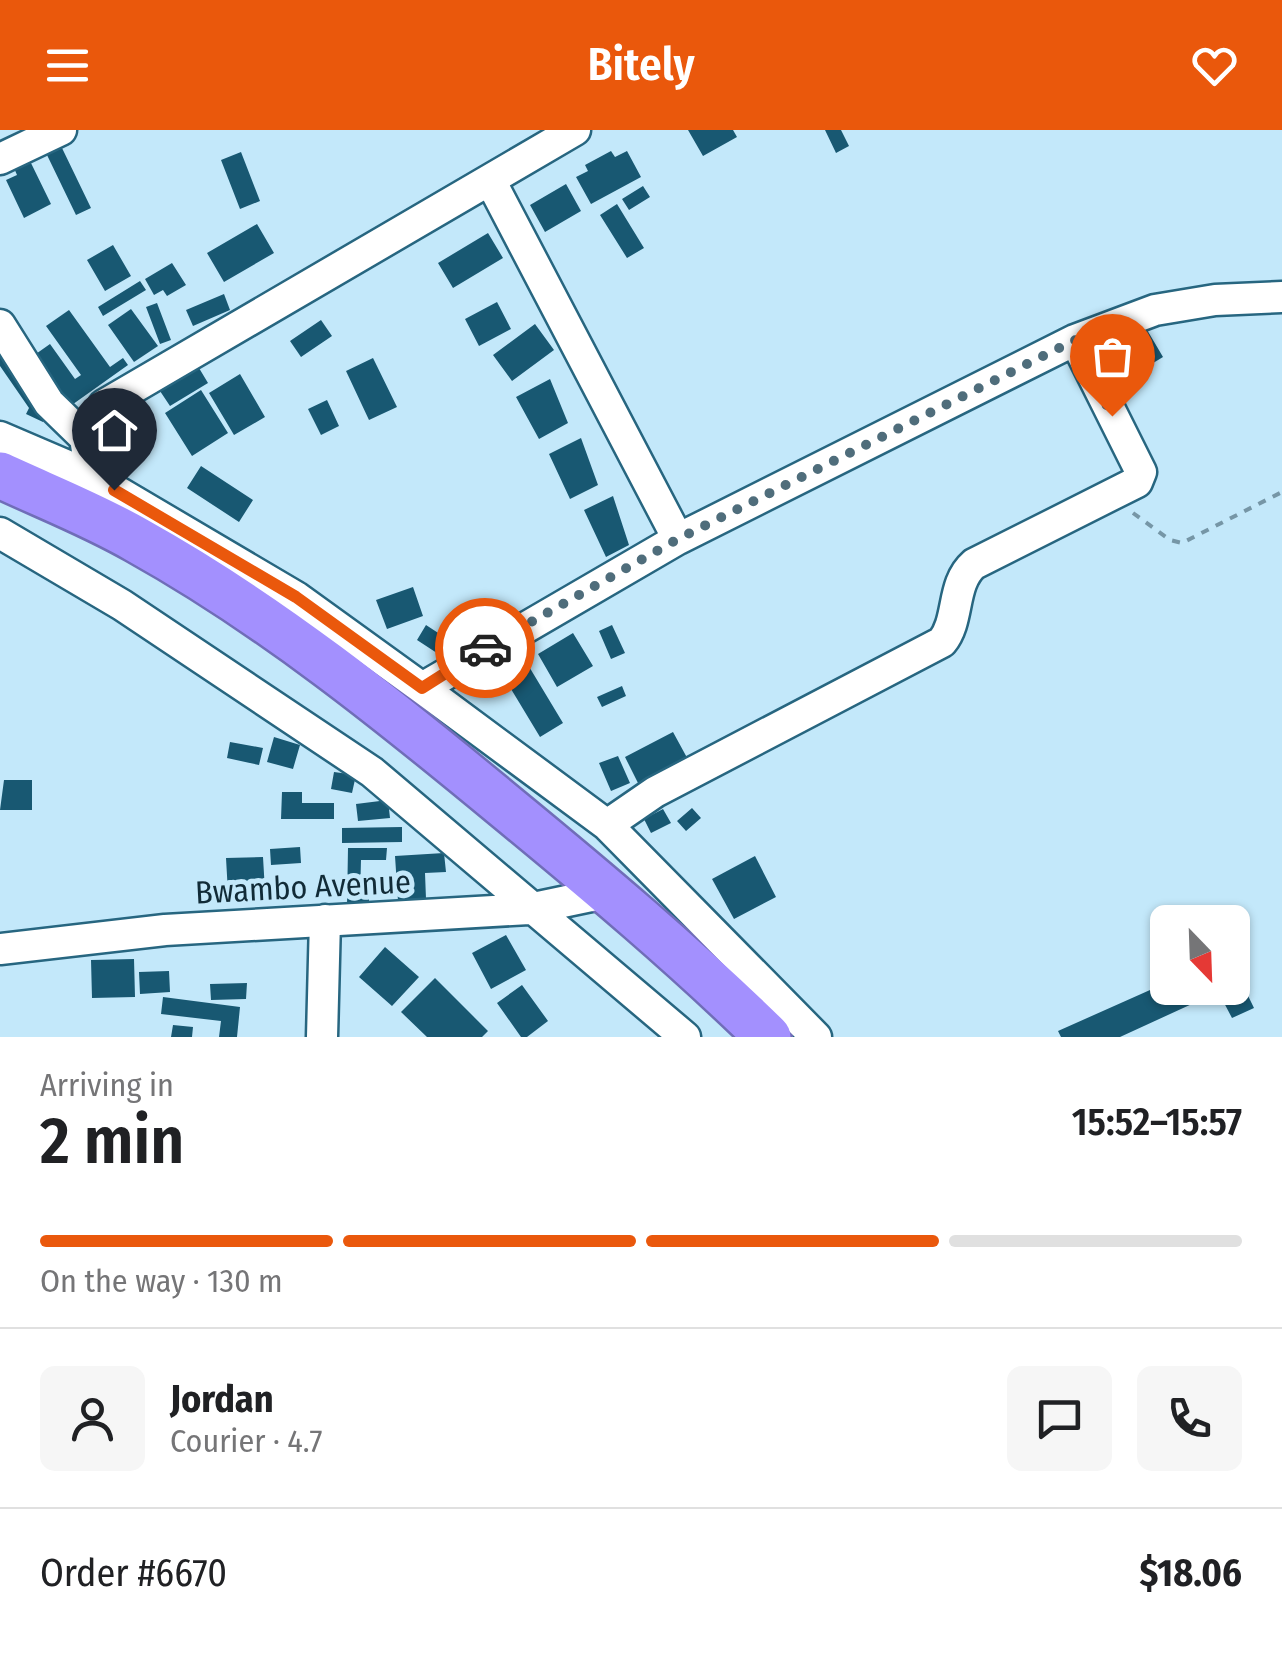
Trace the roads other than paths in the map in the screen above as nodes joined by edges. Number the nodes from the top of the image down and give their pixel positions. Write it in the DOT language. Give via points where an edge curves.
graph roads {
  1 [pos="61,130"];
  2 [pos="574,130"];
  3 [pos="0,159"];
  4 [pos="490,180"];
  5 [pos="1282,297"];
  6 [pos="0,325"];
  7 [pos="1075,340"];
  8 [pos="0,436"];
  9 [pos="85,438"];
  10 [pos="0,475"];
  11 [pos="91,476"];
  12 [pos="0,532"];
  13 [pos="678,539"];
  14 [pos="422,688"];
  15 [pos="607,825"];
  16 [pos="610,892"];
  17 [pos="529,910"];
  18 [pos="325,920"];
  19 [pos="0,949"];
  20 [pos="322,1037"];
  21 [pos="685,1037"];
  22 [pos="768,1037"];
  23 [pos="816,1037"];
  1 -- 3 [label="street"];
  2 -- 4 [label="street"];
  4 -- 9 [label="street" via="104,406"];
  4 -- 13 [label="street"];
  5 -- 7 [label="street" via="1155,310"];
  6 -- 9 [label="street" via="49,403"];
  7 -- 13 [label="street"];
  7 -- 15 [label="street" via="1141,472 1137,482 974,564 942,642 655,792"];
  8 -- 11 [label="street"];
  9 -- 11 [label="street"];
  10 -- 16 [label="highway" via="136,539 280,630"];
  11 -- 14 [label="street" via="296,597"];
  12 -- 17 [label="street" via="372,772"];
  13 -- 14 [label="street"];
  14 -- 15 [label="street"];
  15 -- 23 [label="street"];
  16 -- 17 [label="street, Bwambo Avenue"];
  16 -- 22 [label="highway"];
  17 -- 18 [label="street, Bwambo Avenue"];
  17 -- 21 [label="street"];
  18 -- 19 [label="street, Bwambo Avenue"];
  18 -- 20 [label="street"];
}
